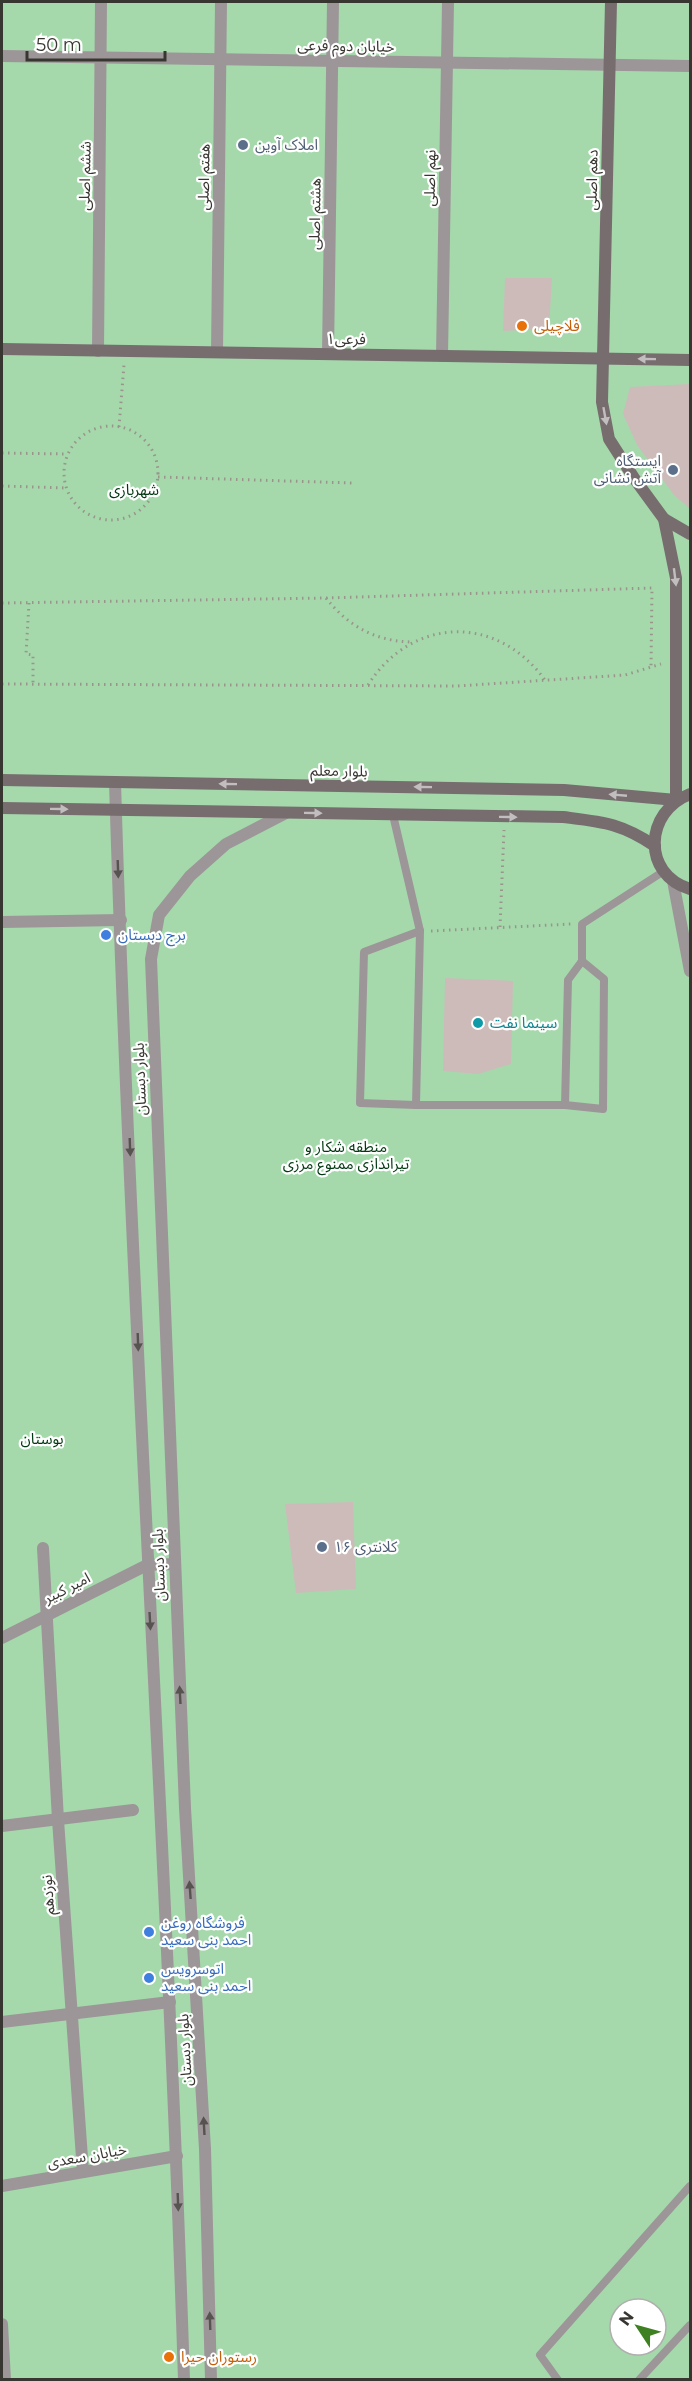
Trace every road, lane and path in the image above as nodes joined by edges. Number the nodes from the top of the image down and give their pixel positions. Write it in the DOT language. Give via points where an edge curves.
graph roads {
  1 [pos="101,2"];
  2 [pos="221,2"];
  3 [pos="333,2"];
  4 [pos="448,2"];
  5 [pos="611,2"];
  6 [pos="2,56"];
  7 [pos="101,58"];
  8 [pos="220,59"];
  9 [pos="332,61"];
  10 [pos="447,63"];
  11 [pos="610,65"];
  12 [pos="690,66"];
  13 [pos="2,349"];
  14 [pos="98,351"];
  15 [pos="124,351"];
  16 [pos="217,352"];
  17 [pos="328,354"];
  18 [pos="442,356"];
  19 [pos="604,358"];
  20 [pos="690,360"];
  21 [pos="119,427"];
  22 [pos="2,453"];
  23 [pos="69,454"];
  24 [pos="158,477"];
  25 [pos="352,483"];
  26 [pos="2,486"];
  27 [pos="67,488"];
  28 [pos="664,519"];
  29 [pos="690,534"];
  30 [pos="326,598"];
  31 [pos="2,603"];
  32 [pos="29,603"];
  33 [pos="413,642"];
  34 [pos="676,660"];
  35 [pos="651,667"];
  36 [pos="545,680"];
  37 [pos="2,684"];
  38 [pos="33,684"];
  39 [pos="368,685"];
  40 [pos="2,780"];
  41 [pos="115,782"];
  42 [pos="690,794"];
  43 [pos="676,800"];
  44 [pos="2,808"];
  45 [pos="116,810"];
  46 [pos="286,813"];
  47 [pos="393,815"];
  48 [pos="505,817"];
  49 [pos="655,846"];
  50 [pos="664,871"];
  51 [pos="673,880"];
  52 [pos="690,889"];
  53 [pos="120,920"];
  54 [pos="2,922"];
  55 [pos="582,924"];
  56 [pos="500,927"];
  57 [pos="420,931"];
  58 [pos="689,960"];
  59 [pos="582,962"];
  60 [pos="565,1104"];
  61 [pos="416,1105"];
  62 [pos="43,1548"];
  63 [pos="174,1564"];
  64 [pos="147,1565"];
  65 [pos="47,1615"];
  66 [pos="2,1638"];
  67 [pos="133,1810"];
  68 [pos="57,1820"];
  69 [pos="2,1826"];
  70 [pos="170,2002"];
  71 [pos="71,2014"];
  72 [pos="2,2022"];
  73 [pos="177,2156"];
  74 [pos="83,2172"];
  75 [pos="2,2186"];
  76 [pos="690,2186"];
  77 [pos="2,2324"];
  78 [pos="690,2325"];
  79 [pos="5,2379"];
  80 [pos="184,2379"];
  81 [pos="212,2379"];
  82 [pos="558,2379"];
  83 [pos="639,2379"];
  1 -- 7 [label="street, ششم اصلی"];
  2 -- 8 [label="street, هفتم اصلی"];
  3 -- 9 [label="street, هشتم اصلی"];
  4 -- 10 [label="street, نهم اصلی"];
  5 -- 11 [label="main road, دهم اصلی"];
  6 -- 7 [label="street, خیابان دوم فرعی"];
  7 -- 8 [label="street, خیابان دوم فرعی"];
  7 -- 14 [label="street, ششم اصلی"];
  8 -- 9 [label="street, خیابان دوم فرعی"];
  8 -- 16 [label="street, هفتم اصلی"];
  9 -- 10 [label="street, خیابان دوم فرعی"];
  9 -- 17 [label="street, هشتم اصلی"];
  10 -- 11 [label="street, خیابان دوم فرعی"];
  10 -- 18 [label="street, نهم اصلی"];
  11 -- 12 [label="street, خیابان دوم فرعی"];
  11 -- 19 [label="main road, دهم اصلی"];
  13 -- 14 [label="main road, فرعی۱"];
  14 -- 15 [label="main road, فرعی۱"];
  15 -- 16 [label="main road, فرعی۱"];
  15 -- 21 [label="path"];
  16 -- 17 [label="main road, فرعی۱"];
  17 -- 18 [label="main road, فرعی۱"];
  18 -- 19 [label="main road, فرعی۱"];
  20 -- 19 [label="main road, فرعی۱, one-way"];
  19 -- 28 [label="main road, دهم اصلی, one-way" via="602,402 609,439"];
  21 -- 23 [label="path" via="89,431"];
  21 -- 24 [label="path" via="148,444"];
  22 -- 23 [label="path"];
  23 -- 27 [label="path" via="65,465"];
  24 -- 25 [label="path"];
  24 -- 27 [label="path" via="143,508 111,520 88,514"];
  26 -- 27 [label="path"];
  28 -- 29 [label="main road"];
  28 -- 34 [label="main road, one-way" via="676,578"];
  30 -- 32 [label="path"];
  30 -- 33 [label="path" via="358,628 384,639"];
  30 -- 35 [label="path" via="652,588"];
  31 -- 32 [label="path"];
  32 -- 38 [label="path" via="26,654 33,655"];
  33 -- 36 [label="path" via="443,633 488,636 526,658"];
  33 -- 39 [label="path" via="387,660"];
  34 -- 35 [label="path"];
  34 -- 43 [label="main road"];
  35 -- 36 [label="path" via="625,675"];
  36 -- 39 [label="path" via="457,686"];
  37 -- 38 [label="path"];
  38 -- 39 [label="path"];
  40 -- 41 [label="main road, بلوار معلم"];
  43 -- 41 [label="main road, بلوار معلم, one-way" via="564,790"];
  41 -- 45 [label="street, بلوار دبستان"];
  42 -- 43 [label="main road"];
  43 -- 49 [label="main road" via="656,829"];
  44 -- 45 [label="main road, one-way"];
  45 -- 46 [label="main road"];
  45 -- 53 [label="street, بلوار دبستان, one-way"];
  46 -- 47 [label="main road, one-way"];
  46 -- 63 [label="street, بلوار دبستان" via="226,844 190,876 159,915 151,959"];
  47 -- 48 [label="main road"];
  47 -- 57 [label="lane"];
  48 -- 49 [label="main road, one-way" via="563,817 610,823"];
  48 -- 56 [label="path"];
  49 -- 50 [label="main road"];
  50 -- 51 [label="main road"];
  50 -- 55 [label="lane"];
  51 -- 52 [label="main road"];
  51 -- 58 [label="street"];
  53 -- 54 [label="street"];
  53 -- 64 [label="street, بلوار دبستان, one-way"];
  55 -- 56 [label="path"];
  55 -- 59 [label="lane"];
  56 -- 57 [label="path"];
  57 -- 61 [label="lane"];
  57 -- 61 [label="lane" via="364,952 360,1103"];
  59 -- 60 [label="lane" via="568,980"];
  59 -- 60 [label="lane" via="604,979 603,1109"];
  60 -- 61 [label="lane"];
  62 -- 65 [label="street, نوزدهم"];
  63 -- 64 [label="street"];
  81 -- 63 [label="street, بلوار دبستان, one-way" via="205,2149"];
  64 -- 65 [label="street, امیر کبیر"];
  64 -- 70 [label="street, بلوار دبستان, one-way"];
  65 -- 66 [label="street, امیر کبیر"];
  65 -- 68 [label="street, نوزدهم"];
  67 -- 68 [label="street"];
  68 -- 69 [label="street"];
  68 -- 71 [label="street, نوزدهم"];
  70 -- 71 [label="street"];
  70 -- 73 [label="street, بلوار دبستان"];
  71 -- 72 [label="street"];
  71 -- 74 [label="street, نوزدهم"];
  73 -- 74 [label="street, خیابان سعدی"];
  73 -- 80 [label="street, بلوار دبستان, one-way"];
  74 -- 75 [label="street, خیابان سعدی"];
  76 -- 82 [label="lane" via="540,2355"];
  77 -- 79 [label="street"];
  78 -- 83 [label="lane"];
}
